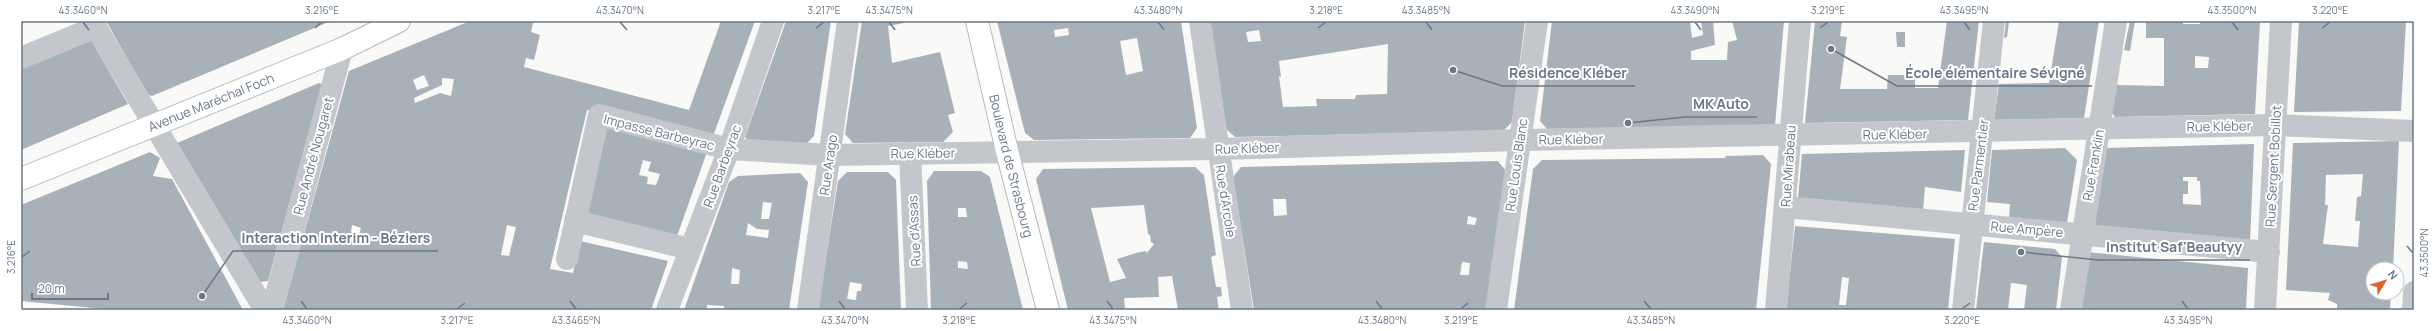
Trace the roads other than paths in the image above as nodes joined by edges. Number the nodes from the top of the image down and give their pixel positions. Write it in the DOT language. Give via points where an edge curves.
graph roads {
  1 [pos="399,21"];
  2 [pos="773,21"];
  3 [pos="848,21"];
  4 [pos="977,21"];
  5 [pos="1200,21"];
  6 [pos="1537,21"];
  7 [pos="1800,21"];
  8 [pos="1994,21"];
  9 [pos="2116,21"];
  10 [pos="2281,21"];
  11 [pos="94,24"];
  12 [pos="342,49"];
  13 [pos="21,58"];
  14 [pos="155,125"];
  15 [pos="2275,125"];
  16 [pos="2099,129"];
  17 [pos="2414,131"];
  18 [pos="1982,132"];
  19 [pos="1790,136"];
  20 [pos="1520,140"];
  21 [pos="729,149"];
  22 [pos="1218,149"];
  23 [pos="1007,151"];
  24 [pos="910,153"];
  25 [pos="829,155"];
  26 [pos="21,179"];
  27 [pos="1786,207"];
  28 [pos="575,221"];
  29 [pos="1971,223"];
  30 [pos="2081,234"];
  31 [pos="690,250"];
  32 [pos="2269,252"];
  33 [pos="567,259"];
  34 [pos="2414,292"];
  35 [pos="265,310"];
  36 [pos="272,310"];
  37 [pos="667,310"];
  38 [pos="808,310"];
  39 [pos="917,310"];
  40 [pos="1048,310"];
  41 [pos="1242,310"];
  42 [pos="1496,310"];
  43 [pos="1776,310"];
  44 [pos="1963,310"];
  45 [pos="2071,310"];
  46 [pos="2265,310"];
  47 [pos="2413,310"];
  1 -- 12 [label="main road, Avenue Maréchal Foch"];
  2 -- 21 [label="street, Rue Barbeyrac"];
  3 -- 25 [label="street, Rue Arago"];
  4 -- 23 [label="main road, Boulevard de Strasbourg"];
  5 -- 22 [label="street, Rue d'Arcole"];
  6 -- 20 [label="street, Rue Louis Blanc"];
  7 -- 19 [label="street, Rue Mirabeau"];
  8 -- 18 [label="street, Rue Parmentier"];
  9 -- 16 [label="street, Rue Franklin"];
  10 -- 15 [label="street, Rue Sergent Bobillot"];
  11 -- 13 [label="street"];
  11 -- 14 [label="street"];
  12 -- 14 [label="main road, Avenue Maréchal Foch"];
  12 -- 36 [label="street, Rue André Nougaret"];
  14 -- 26 [label="main road, Avenue Maréchal Foch"];
  14 -- 35 [label="street"];
  15 -- 16 [label="street, Rue Kléber"];
  15 -- 17 [label="street, Rue Kléber"];
  15 -- 32 [label="street, Rue Sergent Bobillot"];
  16 -- 18 [label="street, Rue Kléber"];
  16 -- 30 [label="street, Rue Franklin"];
  18 -- 19 [label="street, Rue Kléber"];
  18 -- 29 [label="street, Rue Parmentier"];
  19 -- 20 [label="street, Rue Kléber"];
  19 -- 27 [label="street, Rue Mirabeau"];
  20 -- 22 [label="street, Rue Kléber"];
  20 -- 42 [label="street, Rue Louis Blanc"];
  21 -- 25 [label="street, Rue Kléber"];
  21 -- 28 [label="street, Impasse Barbeyrac" via="599,115"];
  21 -- 31 [label="street, Rue Barbeyrac"];
  22 -- 23 [label="street, Rue Kléber"];
  22 -- 41 [label="street, Rue d'Arcole"];
  23 -- 24 [label="street, Rue Kléber"];
  23 -- 40 [label="main road, Boulevard de Strasbourg"];
  24 -- 25 [label="street, Rue Kléber"];
  24 -- 39 [label="street, Rue d'Assas"];
  25 -- 38 [label="street, Rue Arago"];
  27 -- 29 [label="street, Rue Ampère"];
  27 -- 43 [label="street, Rue Mirabeau"];
  28 -- 31 [label="street"];
  28 -- 33 [label="street, Impasse Barbeyrac"];
  29 -- 30 [label="street, Rue Ampère"];
  29 -- 44 [label="street, Rue Parmentier"];
  30 -- 32 [label="street, Rue Ampère"];
  30 -- 45 [label="street, Rue Franklin"];
  31 -- 37 [label="street, Rue Barbeyrac"];
  32 -- 46 [label="street, Rue Sergent Bobillot"];
  34 -- 47 [label="street"];
}
